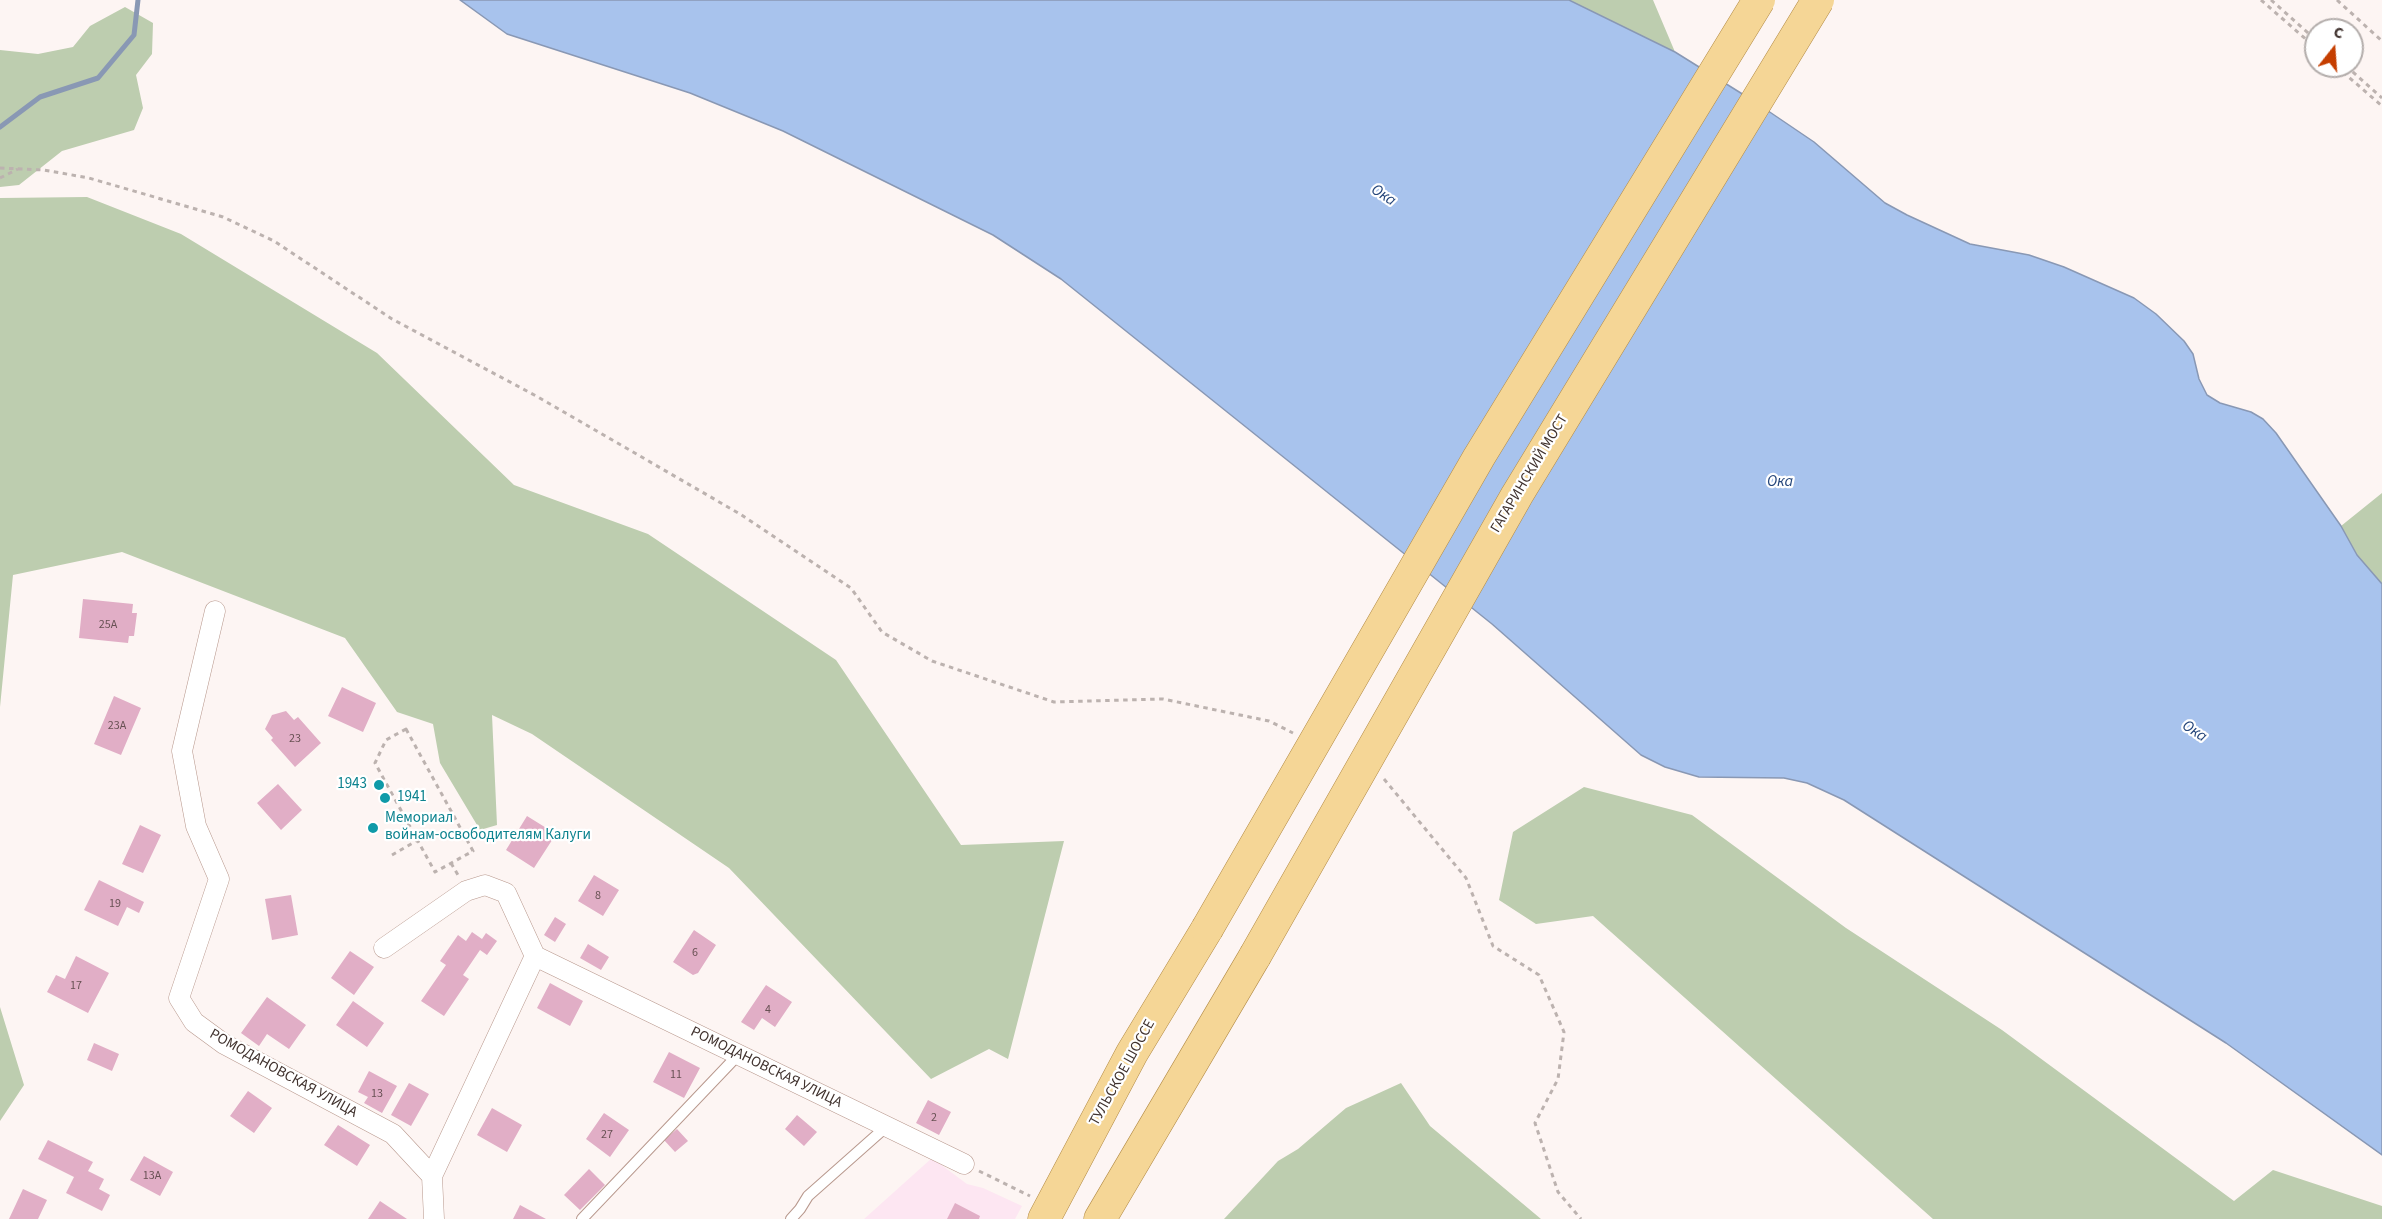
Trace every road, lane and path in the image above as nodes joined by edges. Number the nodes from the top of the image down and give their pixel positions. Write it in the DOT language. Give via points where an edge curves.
graph roads {
  1 [pos="1759,0"];
  2 [pos="1818,0"];
  3 [pos="2261,0"];
  4 [pos="2271,0"];
  5 [pos="2337,0"];
  6 [pos="2304,29"];
  7 [pos="2304,38"];
  8 [pos="2382,41"];
  9 [pos="2350,78"];
  10 [pos="2360,78"];
  11 [pos="2382,98"];
  12 [pos="2382,106"];
  13 [pos="0,168"];
  14 [pos="20,168"];
  15 [pos="0,178"];
  16 [pos="215,611"];
  17 [pos="1300,737"];
  18 [pos="1384,778"];
  19 [pos="418,840"];
  20 [pos="392,855"];
  21 [pos="384,948"];
  22 [pos="535,956"];
  23 [pos="738,1055"];
  24 [pos="887,1126"];
  25 [pos="964,1164"];
  26 [pos="432,1176"];
  27 [pos="1039,1209"];
  28 [pos="434,1219"];
  29 [pos="582,1219"];
  30 [pos="791,1219"];
  31 [pos="1100,1219"];
  32 [pos="1581,1219"];
  1 -- 27 [label="main road, ТУЛЬСКОЕ ШОССЕ, bridge" via="1479,457 1207,929"];
  2 -- 31 [label="main road, ГАГАРИНСКИЙ МОСТ, bridge" via="1517,495 1255,956"];
  3 -- 7 [label="path"];
  4 -- 6 [label="path"];
  5 -- 8 [label="path"];
  9 -- 12 [label="path"];
  10 -- 11 [label="path"];
  13 -- 14 [label="path"];
  14 -- 15 [label="path"];
  14 -- 17 [label="path" via="89,178 132,190 223,217 274,241 392,319 538,396 740,514 851,588 882,632 932,661 1054,702 1162,699 1269,721"];
  16 -- 26 [label="street, РОМОДАНОВСКАЯ УЛИЦА" via="182,751 196,826 219,879 179,998 194,1022 224,1044 393,1134"];
  18 -- 32 [label="path" via="1466,878 1493,946 1539,975 1564,1032 1558,1079 1535,1123 1558,1192"];
  19 -- 19 [label="path" via="375,763 386,740 406,729 473,851 435,872"];
  19 -- 20 [label="path"];
  21 -- 22 [label="street" via="466,891 485,885 506,893"];
  22 -- 23 [label="street, РОМОДАНОВСКАЯ УЛИЦА"];
  22 -- 26 [label="street"];
  23 -- 24 [label="street, РОМОДАНОВСКАЯ УЛИЦА"];
  23 -- 29 [label="lane"];
  24 -- 25 [label="street, РОМОДАНОВСКАЯ УЛИЦА"];
  24 -- 30 [label="lane" via="808,1196"];
  25 -- 27 [label="path"];
  26 -- 28 [label="street"];
}
